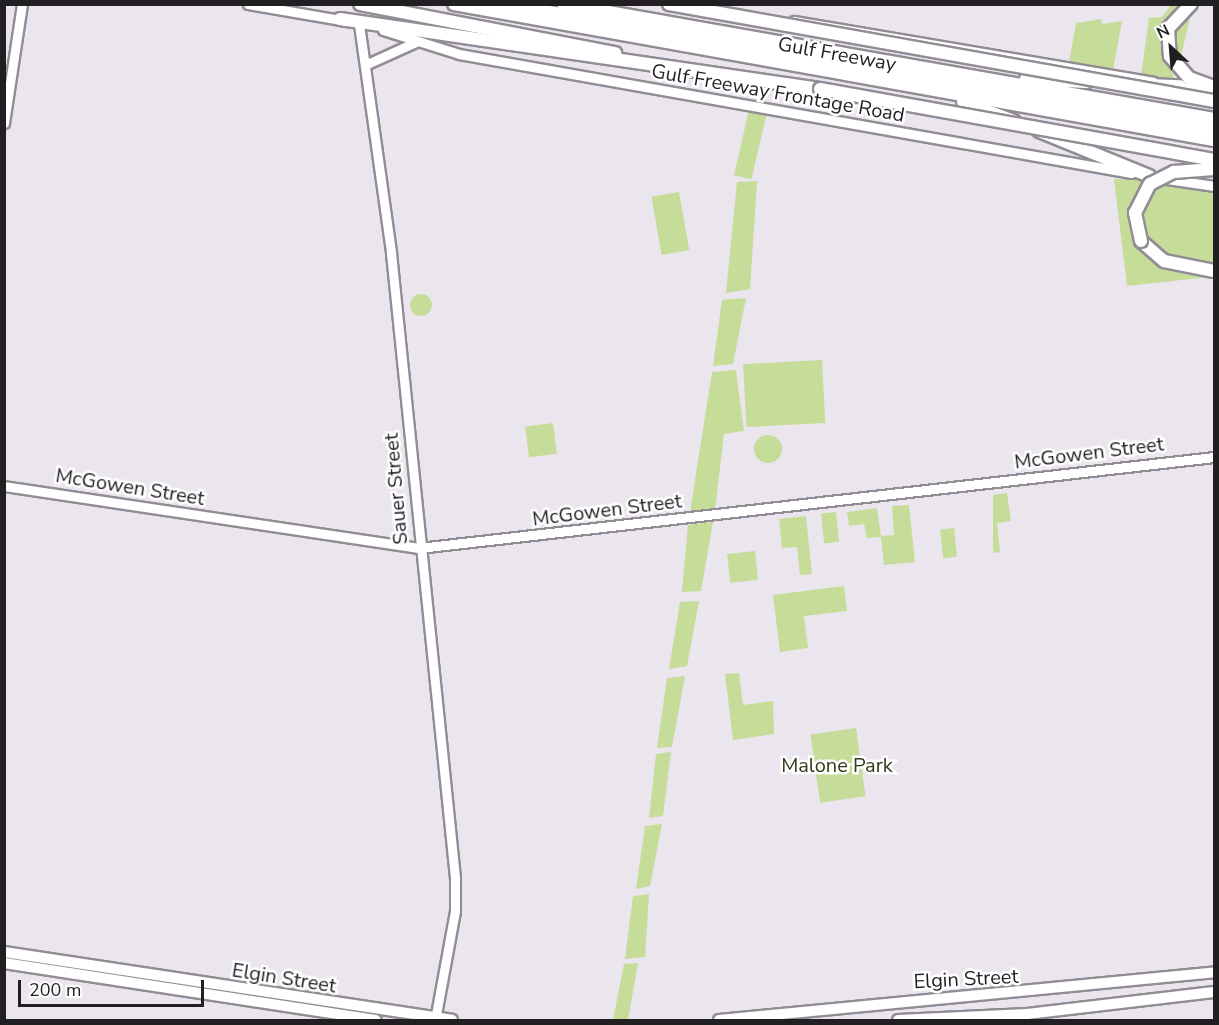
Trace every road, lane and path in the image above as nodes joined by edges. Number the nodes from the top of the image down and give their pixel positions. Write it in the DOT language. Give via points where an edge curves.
graph roads {
  1 [pos="22,4"];
  2 [pos="248,4"];
  3 [pos="360,4"];
  4 [pos="454,4"];
  5 [pos="504,4"];
  6 [pos="563,4"];
  7 [pos="669,4"];
  8 [pos="680,4"];
  9 [pos="1191,4"];
  10 [pos="340,19"];
  11 [pos="359,24"];
  12 [pos="634,28"];
  13 [pos="416,42"];
  14 [pos="631,59"];
  15 [pos="365,64"];
  16 [pos="966,75"];
  17 [pos="918,77"];
  18 [pos="1180,86"];
  19 [pos="1215,87"];
  20 [pos="931,90"];
  21 [pos="1215,93"];
  22 [pos="1215,101"];
  23 [pos="1155,119"];
  24 [pos="1215,119"];
  25 [pos="4,123"];
  26 [pos="1215,130"];
  27 [pos="1215,140"];
  28 [pos="1215,160"];
  29 [pos="1215,169"];
  30 [pos="1149,176"];
  31 [pos="1215,186"];
  32 [pos="1215,271"];
  33 [pos="1215,457"];
  34 [pos="4,486"];
  35 [pos="419,548"];
  36 [pos="4,952"];
  37 [pos="4,963"];
  38 [pos="1215,972"];
  39 [pos="1215,992"];
  40 [pos="376,1020"];
  41 [pos="435,1020"];
  42 [pos="452,1020"];
  43 [pos="719,1020"];
  44 [pos="898,1020"];
  1 -- 25 [label="street"];
  2 -- 10 [label="street, Gulf Freeway Frontage Road"];
  3 -- 14 [label="highway"];
  4 -- 12 [label="highway, Gulf Freeway"];
  5 -- 12 [label="highway, Gulf Freeway"];
  6 -- 12 [label="highway, Gulf Freeway"];
  7 -- 22 [label="highway, bridge"];
  8 -- 18 [label="street" via="832,25"];
  9 -- 19 [label="highway" via="1173,19 1167,48 1180,71"];
  10 -- 11 [label="street, Gulf Freeway Frontage Road"];
  10 -- 14 [label="highway"];
  11 -- 13 [label="street, Gulf Freeway Frontage Road"];
  11 -- 15 [label="street, Sauer Street"];
  12 -- 17 [label="highway, Gulf Freeway"];
  12 -- 17 [label="highway, Gulf Freeway"];
  13 -- 15 [label="street"];
  13 -- 30 [label="street, Gulf Freeway Frontage Road"];
  14 -- 28 [label="highway, bridge"];
  15 -- 35 [label="street, Sauer Street" via="391,253"];
  16 -- 17 [label="highway, Gulf Freeway"];
  16 -- 18 [label="highway"];
  16 -- 23 [label="highway, Gulf Freeway"];
  17 -- 20 [label="highway, Gulf Freeway"];
  17 -- 23 [label="highway, Gulf Freeway"];
  18 -- 21 [label="street"];
  20 -- 23 [label="highway, Gulf Freeway"];
  20 -- 30 [label="highway"];
  23 -- 24 [label="highway, Gulf Freeway"];
  23 -- 26 [label="highway, Gulf Freeway"];
  23 -- 27 [label="highway, Gulf Freeway"];
  29 -- 32 [label="highway, bridge" via="1174,172 1150,184 1135,213 1141,241 1164,261"];
  30 -- 31 [label="street, Gulf Freeway Frontage Road"];
  33 -- 35 [label="street, McGowen Street"];
  34 -- 35 [label="street, McGowen Street"];
  35 -- 41 [label="street, Sauer Street" via="447,775 455,911"];
  36 -- 41 [label="main road, Elgin Street"];
  37 -- 40 [label="main road, Elgin Street"];
  38 -- 43 [label="main road, Elgin Street"];
  39 -- 44 [label="main road, Elgin Street" via="1028,1014"];
  41 -- 42 [label="main road, Elgin Street"];
}
